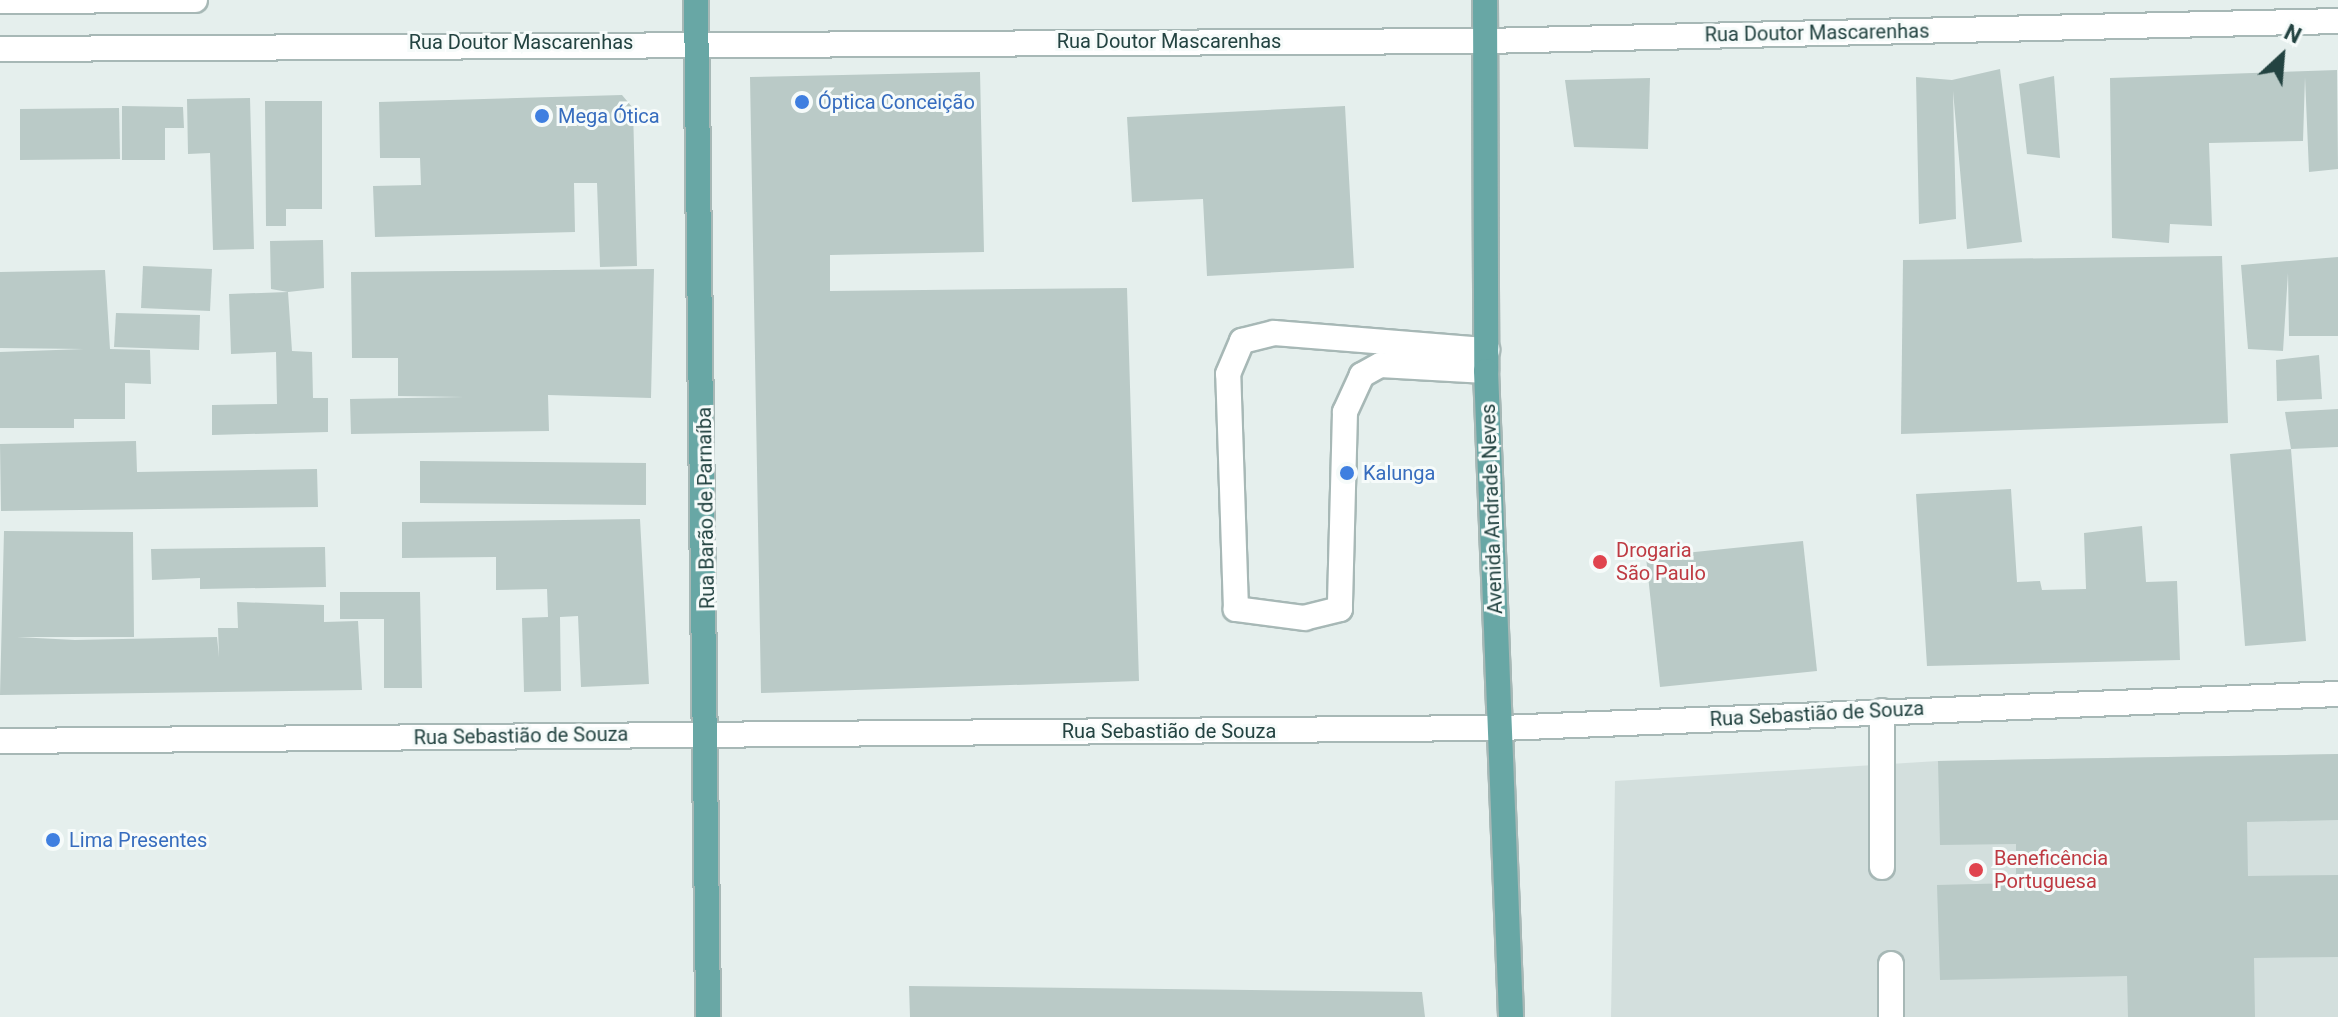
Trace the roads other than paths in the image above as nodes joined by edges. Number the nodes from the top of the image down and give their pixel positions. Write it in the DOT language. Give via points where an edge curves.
graph roads {
  1 [pos="195,0"];
  2 [pos="696,0"];
  3 [pos="1485,0"];
  4 [pos="0,1"];
  5 [pos="2338,21"];
  6 [pos="1485,41"];
  7 [pos="697,42"];
  8 [pos="0,49"];
  9 [pos="1486,360"];
  10 [pos="2338,694"];
  11 [pos="1882,711"];
  12 [pos="1502,728"];
  13 [pos="710,734"];
  14 [pos="0,741"];
  15 [pos="1882,867"];
  16 [pos="1891,964"];
  17 [pos="708,1017"];
  18 [pos="1511,1017"];
  19 [pos="1891,1017"];
  1 -- 4 [label="street"];
  2 -- 7 [label="main road, Rua Barão de Parnaíba"];
  3 -- 6 [label="main road, Avenida Andrade Neves"];
  5 -- 6 [label="street, Rua Doutor Mascarenhas"];
  6 -- 7 [label="street, Rua Doutor Mascarenhas"];
  6 -- 9 [label="main road, Avenida Andrade Neves"];
  7 -- 8 [label="street, Rua Doutor Mascarenhas"];
  7 -- 13 [label="main road, Rua Barão de Parnaíba"];
  9 -- 9 [label="street" via="1380,365 1362,375 1345,412 1340,609 1305,618 1236,609 1228,374 1242,341 1274,333"];
  9 -- 12 [label="main road, Avenida Andrade Neves"];
  10 -- 11 [label="street, Rua Sebastião de Souza"];
  11 -- 12 [label="street, Rua Sebastião de Souza"];
  11 -- 15 [label="street"];
  12 -- 13 [label="street, Rua Sebastião de Souza"];
  12 -- 18 [label="main road, Avenida Andrade Neves"];
  13 -- 14 [label="street, Rua Sebastião de Souza"];
  13 -- 17 [label="main road, Rua Barão de Parnaíba"];
  16 -- 19 [label="street"];
}
